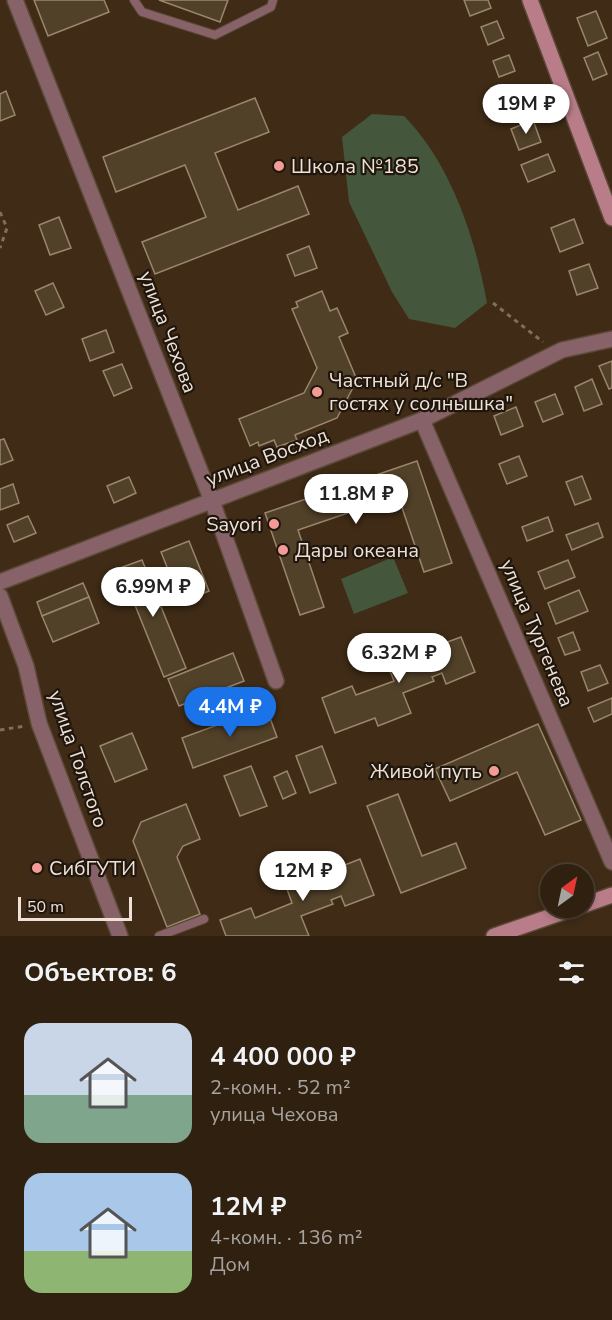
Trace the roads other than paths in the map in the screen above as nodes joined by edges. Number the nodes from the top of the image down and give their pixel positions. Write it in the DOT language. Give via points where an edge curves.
graph roads {
  1 [pos="15,0"];
  2 [pos="134,0"];
  3 [pos="273,0"];
  4 [pos="530,0"];
  5 [pos="612,218"];
  6 [pos="612,339"];
  7 [pos="422,420"];
  8 [pos="212,501"];
  9 [pos="0,582"];
  10 [pos="0,596"];
  11 [pos="276,681"];
  12 [pos="612,862"];
  13 [pos="612,895"];
  14 [pos="594,901"];
  15 [pos="546,918"];
  16 [pos="204,919"];
  17 [pos="120,936"];
  18 [pos="159,936"];
  19 [pos="494,936"];
  1 -- 8 [label="street, улица Чехова"];
  2 -- 3 [label="lane" via="142,12 215,35 271,8"];
  4 -- 5 [label="street"];
  6 -- 7 [label="street, улица Восход" via="562,350"];
  7 -- 8 [label="street, улица Восход"];
  7 -- 12 [label="street, улица Тургенева"];
  8 -- 9 [label="street, улица Восход"];
  8 -- 11 [label="street, улица Чехова"];
  10 -- 17 [label="street, улица Толстого" via="26,666 39,723"];
  13 -- 14 [label="street"];
  15 -- 19 [label="street"];
  16 -- 18 [label="lane"];
}
